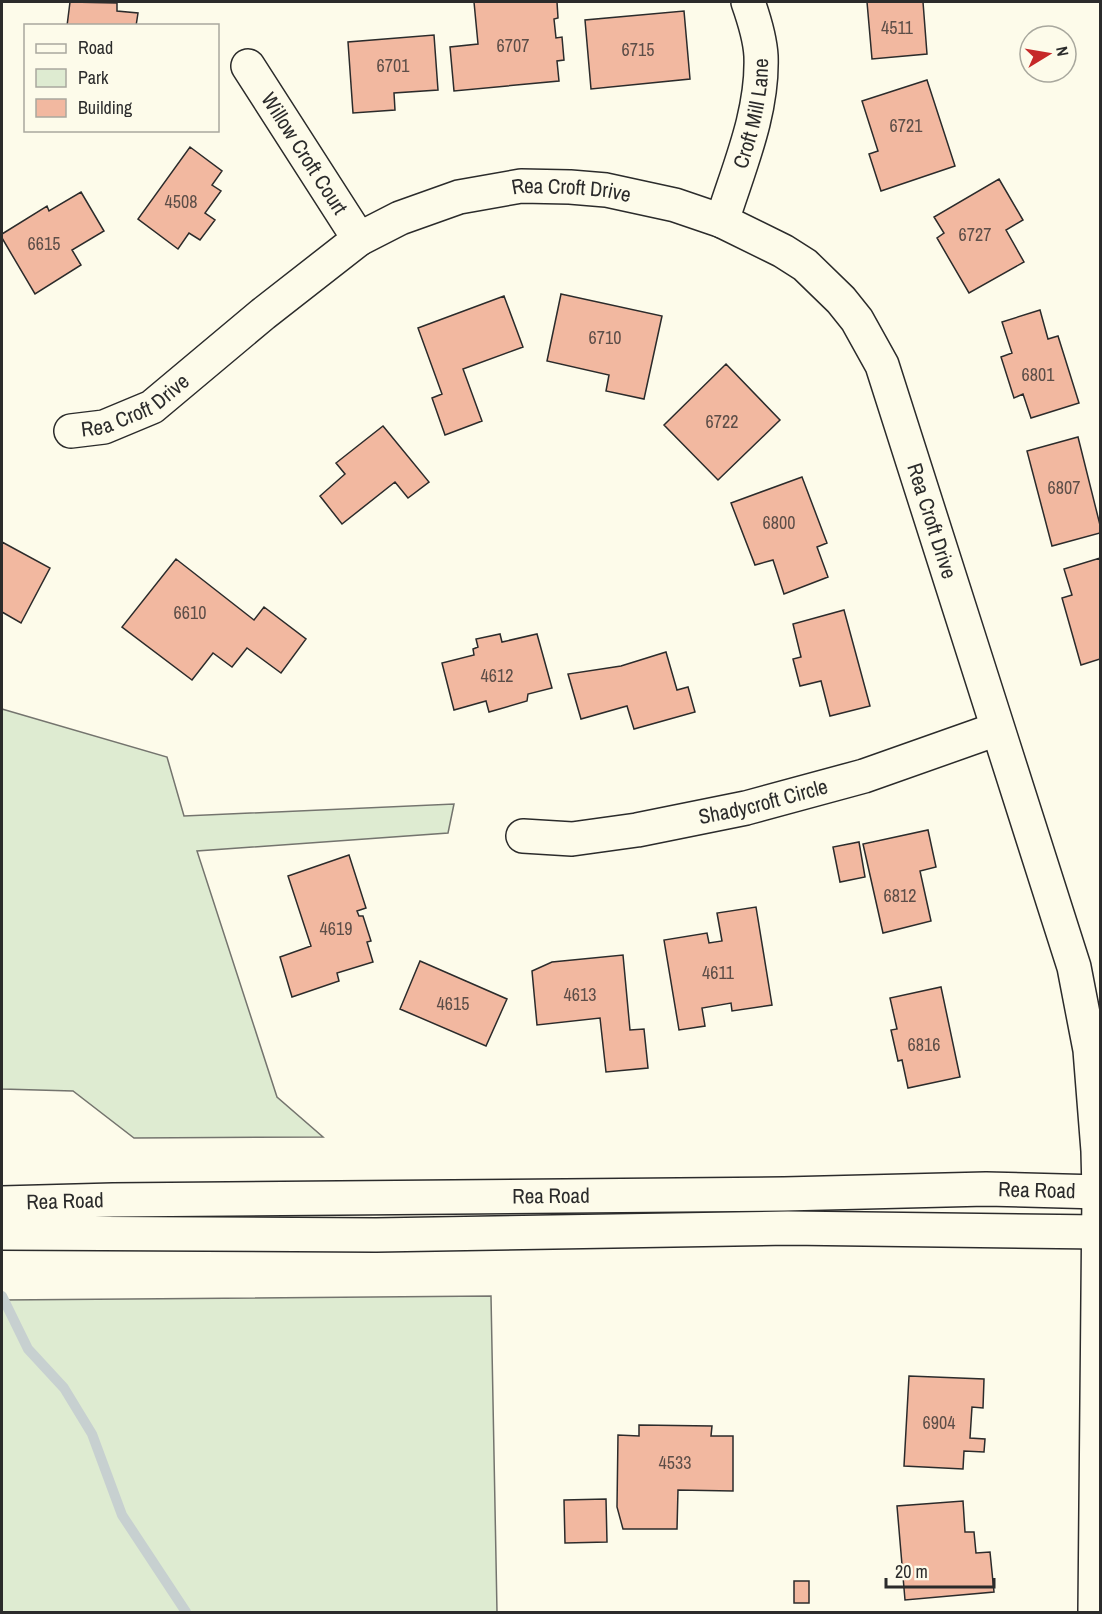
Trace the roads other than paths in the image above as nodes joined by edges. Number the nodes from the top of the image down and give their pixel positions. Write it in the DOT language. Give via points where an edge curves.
graph roads {
  1 [pos="748,2"];
  2 [pos="248,66"];
  3 [pos="722,221"];
  4 [pos="359,239"];
  5 [pos="71,431"];
  6 [pos="997,729"];
  7 [pos="523,836"];
  8 [pos="1100,1192"];
  9 [pos="2,1203"];
  10 [pos="1100,1232"];
  11 [pos="2,1233"];
  12 [pos="1095,1612"];
  1 -- 3 [label="street, Croft Mill Lane" via="761,55 759,100"];
  2 -- 4 [label="street, Willow Croft Court"];
  3 -- 4 [label="street, Rea Croft Drive" via="675,205 606,190 521,186 459,197 400,218"];
  3 -- 6 [label="street, Rea Croft Drive" via="805,265 857,320 882,365"];
  4 -- 5 [label="street, Rea Croft Drive" via="152,407 104,427"];
  6 -- 7 [label="street, Shadycroft Circle" via="864,776 746,808 572,839"];
  6 -- 8 [label="street, Rea Croft Drive" via="1074,967 1090,1050"];
  8 -- 9 [label="street, Rea Road" via="986,1189"];
  8 -- 10 [label="street, Rea Croft Drive"];
  10 -- 11 [label="street, Rea Road" via="788,1228 376,1235"];
  10 -- 12 [label="street, Rea Croft Drive"];
}
